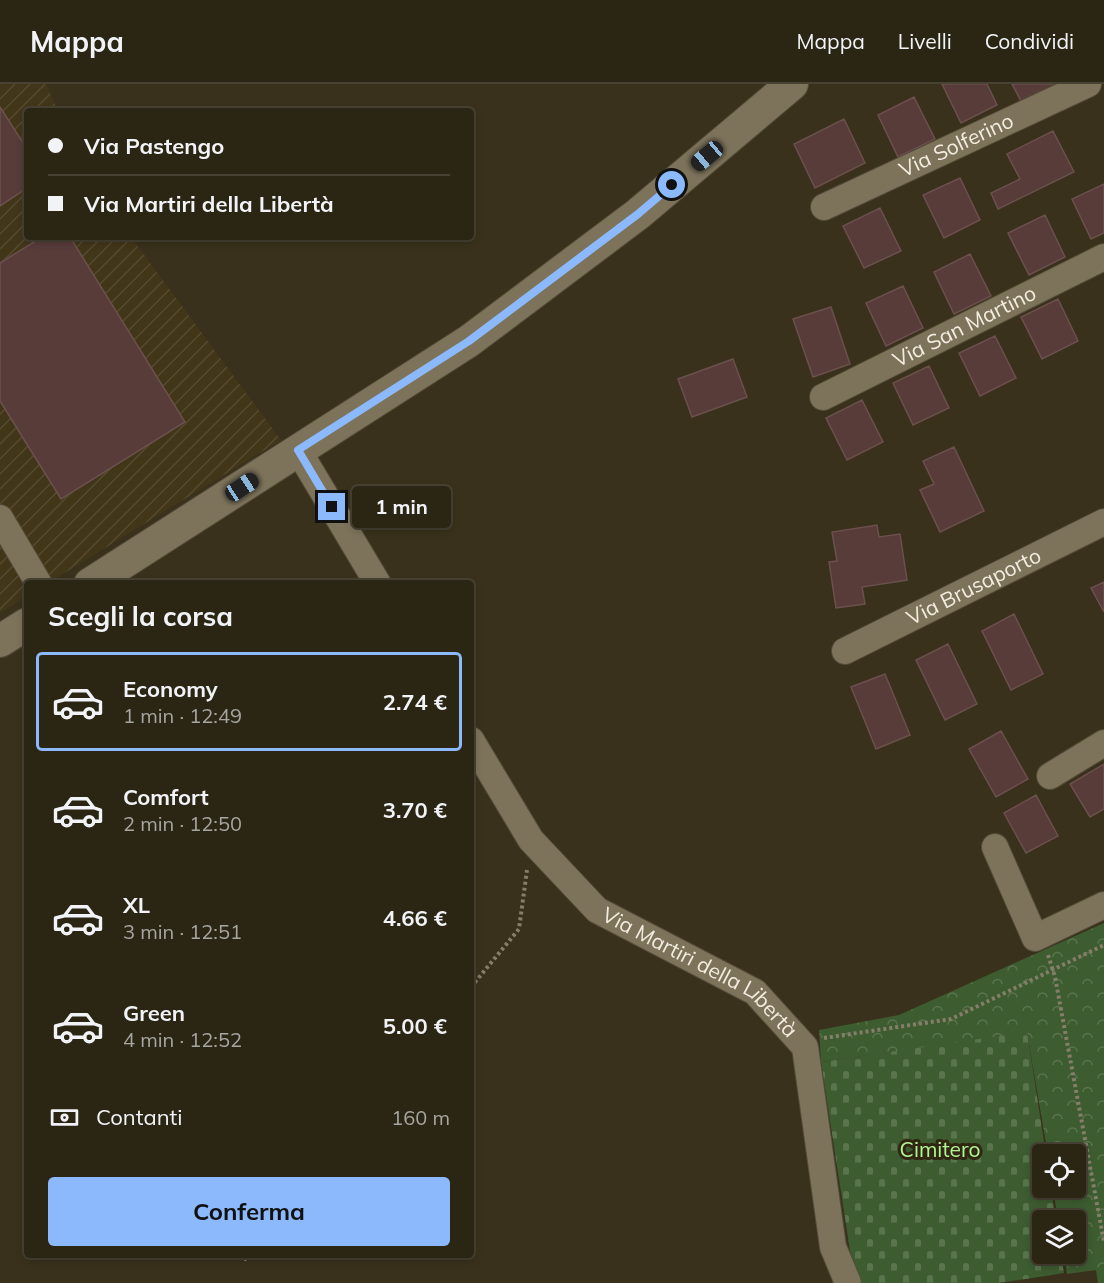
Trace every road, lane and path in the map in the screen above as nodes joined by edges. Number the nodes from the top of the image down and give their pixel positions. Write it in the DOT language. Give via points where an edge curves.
graph roads {
  1 [pos="792,84"];
  2 [pos="1088,84"];
  3 [pos="824,207"];
  4 [pos="1104,257"];
  5 [pos="823,397"];
  6 [pos="298,450"];
  7 [pos="0,518"];
  8 [pos="1104,522"];
  9 [pos="37,580"];
  10 [pos="96,580"];
  11 [pos="376,580"];
  12 [pos="24,626"];
  13 [pos="0,641"];
  14 [pos="845,651"];
  15 [pos="1104,743"];
  16 [pos="474,745"];
  17 [pos="1050,776"];
  18 [pos="531,840"];
  19 [pos="994,847"];
  20 [pos="1104,905"];
  21 [pos="1040,935"];
  22 [pos="1104,945"];
  23 [pos="1053,968"];
  24 [pos="474,983"];
  25 [pos="805,1047"];
  26 [pos="1104,1242"];
  27 [pos="848,1283"];
  1 -- 6 [label="street" via="638,214 469,341"];
  2 -- 3 [label="street, Via Solferino"];
  4 -- 5 [label="street, Via San Martino"];
  6 -- 10 [label="street"];
  6 -- 11 [label="street"];
  7 -- 9 [label="street"];
  8 -- 14 [label="street, Via Brusaporto"];
  12 -- 13 [label="street"];
  15 -- 17 [label="street"];
  16 -- 18 [label="street, Via Martiri della Libertà"];
  18 -- 24 [label="path" via="519,929"];
  18 -- 25 [label="street, Via Martiri della Libertà" via="597,910 755,992"];
  19 -- 21 [label="street" via="1035,938"];
  20 -- 21 [label="street"];
  21 -- 23 [label="path"];
  22 -- 23 [label="path"];
  23 -- 25 [label="path" via="951,1019 822,1038"];
  23 -- 26 [label="path"];
  25 -- 27 [label="street, Via Martiri della Libertà" via="833,1247"];
}
